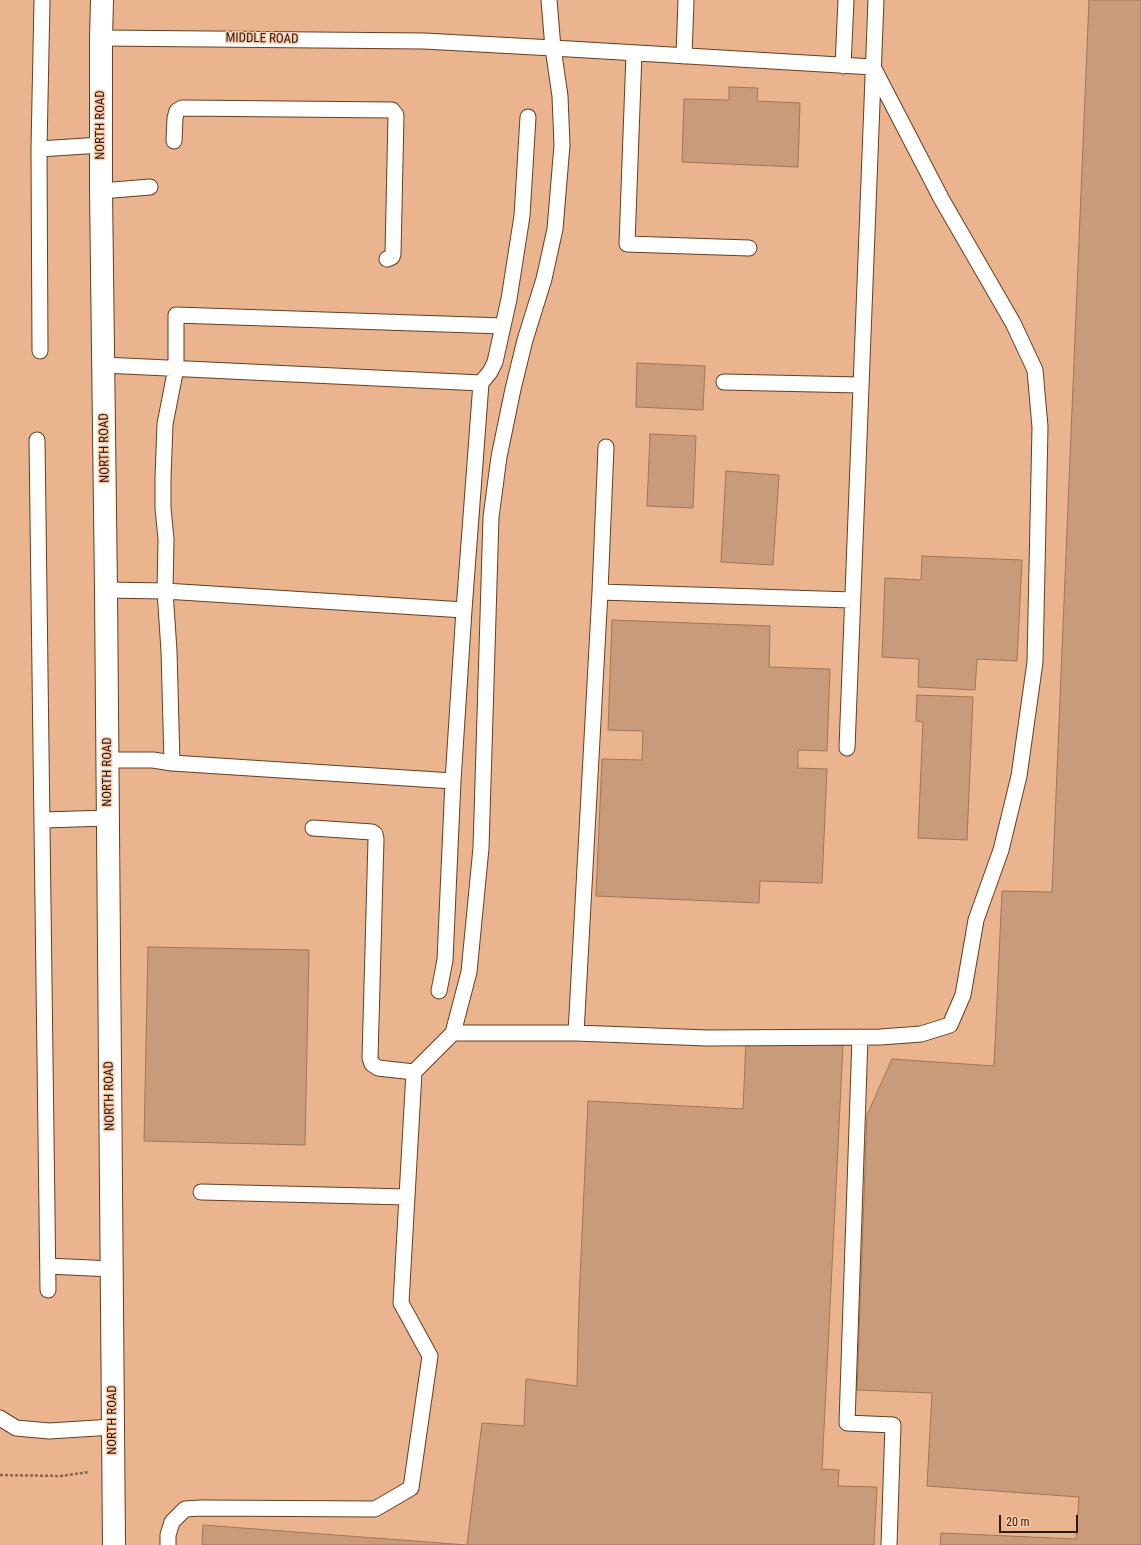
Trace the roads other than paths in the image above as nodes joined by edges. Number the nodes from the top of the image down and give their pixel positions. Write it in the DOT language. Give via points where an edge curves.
graph roads {
  1 [pos="42,0"];
  2 [pos="102,0"];
  3 [pos="549,0"];
  4 [pos="686,0"];
  5 [pos="846,0"];
  6 [pos="876,0"];
  7 [pos="101,38"];
  8 [pos="553,48"];
  9 [pos="634,53"];
  10 [pos="684,56"];
  11 [pos="843,66"];
  12 [pos="873,68"];
  13 [pos="528,117"];
  14 [pos="174,141"];
  15 [pos="101,145"];
  16 [pos="39,149"];
  17 [pos="150,187"];
  18 [pos="101,191"];
  19 [pos="749,248"];
  20 [pos="387,258"];
  21 [pos="503,326"];
  22 [pos="40,351"];
  23 [pos="104,365"];
  24 [pos="176,368"];
  25 [pos="724,382"];
  26 [pos="480,383"];
  27 [pos="860,385"];
  28 [pos="37,440"];
  29 [pos="606,447"];
  30 [pos="106,590"];
  31 [pos="165,591"];
  32 [pos="600,592"];
  33 [pos="852,600"];
  34 [pos="464,610"];
  35 [pos="847,748"];
  36 [pos="108,760"];
  37 [pos="172,763"];
  38 [pos="454,781"];
  39 [pos="108,818"];
  40 [pos="43,820"];
  41 [pos="313,828"];
  42 [pos="439,991"];
  43 [pos="454,1033"];
  44 [pos="576,1033"];
  45 [pos="860,1037"];
  46 [pos="414,1072"];
  47 [pos="201,1192"];
  48 [pos="407,1197"];
  49 [pos="48,1266"];
  50 [pos="112,1268"];
  51 [pos="48,1290"];
  52 [pos="0,1418"];
  53 [pos="113,1427"];
  54 [pos="114,1545"];
  55 [pos="168,1545"];
  56 [pos="889,1545"];
  1 -- 16 [label="lane"];
  2 -- 7 [label="street, NORTH ROAD"];
  3 -- 8 [label="lane"];
  4 -- 10 [label="lane"];
  5 -- 11 [label="lane"];
  6 -- 12 [label="lane"];
  7 -- 8 [label="lane, MIDDLE ROAD" via="424,41"];
  7 -- 15 [label="street, NORTH ROAD"];
  8 -- 9 [label="lane, MIDDLE ROAD"];
  8 -- 43 [label="lane" via="560,96 562,145 555,229 544,279 513,389 499,458 491,517 481,848 469,972"];
  9 -- 10 [label="lane, MIDDLE ROAD"];
  9 -- 19 [label="lane" via="627,244"];
  10 -- 11 [label="lane, MIDDLE ROAD"];
  11 -- 12 [label="lane, MIDDLE ROAD"];
  12 -- 27 [label="lane"];
  12 -- 45 [label="lane" via="942,200 1013,323 1035,370 1040,434 1035,662 1019,776 1001,850 976,920 963,995 950,1025 920,1034"];
  13 -- 21 [label="lane" via="522,216"];
  14 -- 20 [label="lane" via="175,118 177,110 182,108 392,110 396,115 394,254"];
  15 -- 16 [label="lane"];
  15 -- 18 [label="street, NORTH ROAD"];
  16 -- 22 [label="lane"];
  17 -- 18 [label="lane"];
  18 -- 23 [label="street, NORTH ROAD"];
  21 -- 24 [label="lane" via="176,315"];
  21 -- 26 [label="lane" via="495,362"];
  23 -- 24 [label="lane"];
  23 -- 30 [label="street, NORTH ROAD"];
  24 -- 26 [label="lane"];
  24 -- 31 [label="lane" via="165,424"];
  25 -- 27 [label="lane"];
  26 -- 34 [label="lane"];
  27 -- 33 [label="lane"];
  28 -- 40 [label="lane"];
  29 -- 32 [label="lane"];
  30 -- 31 [label="lane"];
  30 -- 36 [label="street, NORTH ROAD"];
  31 -- 34 [label="lane"];
  31 -- 37 [label="lane" via="170,659"];
  32 -- 33 [label="lane"];
  32 -- 44 [label="lane"];
  33 -- 35 [label="lane"];
  34 -- 38 [label="lane"];
  36 -- 37 [label="lane" via="153,760"];
  36 -- 39 [label="street, NORTH ROAD"];
  37 -- 38 [label="lane"];
  38 -- 42 [label="lane" via="445,960"];
  39 -- 40 [label="lane"];
  39 -- 50 [label="street, NORTH ROAD"];
  40 -- 49 [label="lane"];
  41 -- 46 [label="lane" via="375,834 370,1058 372,1064 378,1068"];
  43 -- 44 [label="lane"];
  43 -- 46 [label="lane"];
  44 -- 45 [label="lane" via="707,1038"];
  45 -- 56 [label="lane" via="847,1424 894,1425"];
  46 -- 48 [label="lane"];
  47 -- 48 [label="lane"];
  48 -- 55 [label="lane" via="402,1303 430,1356 411,1488 375,1509 185,1509 172,1522"];
  49 -- 50 [label="lane"];
  49 -- 51 [label="lane"];
  50 -- 53 [label="street, NORTH ROAD"];
  52 -- 53 [label="lane" via="16,1428 49,1431"];
  53 -- 54 [label="street, NORTH ROAD"];
}
